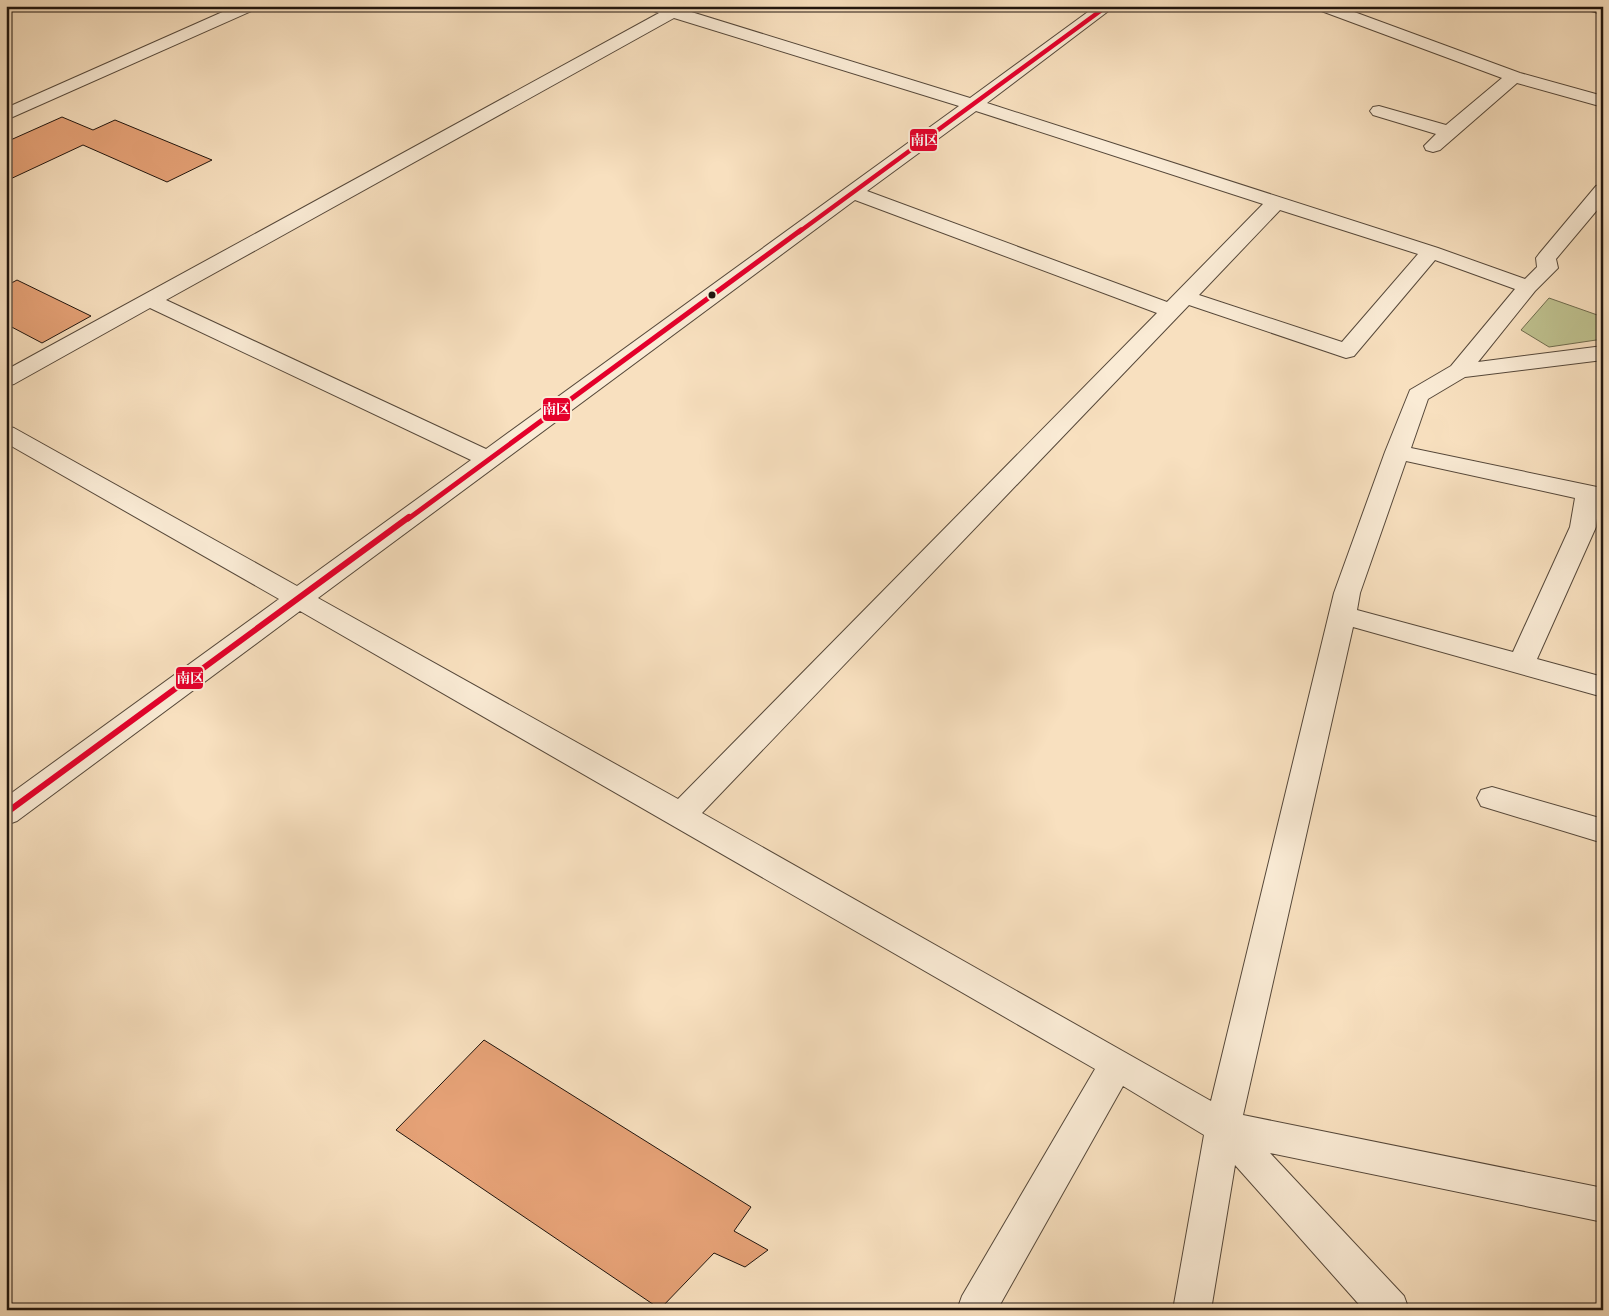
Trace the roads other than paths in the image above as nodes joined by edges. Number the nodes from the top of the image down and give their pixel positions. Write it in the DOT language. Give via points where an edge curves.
graph roads {
  1 [pos="250,6"];
  2 [pos="1108,6"];
  3 [pos="1322,6"];
  4 [pos="1589,6"];
  5 [pos="663,9"];
  6 [pos="1603,10"];
  7 [pos="719,11"];
  8 [pos="702,21"];
  9 [pos="1514,77"];
  10 [pos="1603,102"];
  11 [pos="972,104"];
  12 [pos="1379,111"];
  13 [pos="6,115"];
  14 [pos="1449,132"];
  15 [pos="1433,146"];
  16 [pos="1603,190"];
  17 [pos="853,193"];
  18 [pos="1276,204"];
  19 [pos="1431,252"];
  20 [pos="1528,287"];
  21 [pos="149,300"];
  22 [pos="1178,304"];
  23 [pos="1603,353"];
  24 [pos="1459,371"];
  25 [pos="6,379"];
  26 [pos="6,433"];
  27 [pos="1397,452"];
  28 [pos="489,459"];
  29 [pos="299,598"];
  30 [pos="1342,615"];
  31 [pos="1521,664"];
  32 [pos="1603,687"];
  33 [pos="1492,798"];
  34 [pos="6,813"];
  35 [pos="681,815"];
  36 [pos="1603,831"];
  37 [pos="1117,1064"];
  38 [pos="1223,1127"];
  39 [pos="1603,1205"];
  40 [pos="976,1310"];
  41 [pos="1192,1310"];
  42 [pos="1390,1310"];
  1 -- 13 [label="street"];
  2 -- 11 [label="street"];
  3 -- 9 [label="street"];
  4 -- 6 [label="highway"];
  5 -- 8 [label="street"];
  5 -- 21 [label="street"];
  7 -- 8 [label="street"];
  8 -- 11 [label="street"];
  9 -- 10 [label="street"];
  9 -- 14 [label="street"];
  11 -- 17 [label="street"];
  11 -- 18 [label="street"];
  12 -- 14 [label="street"];
  14 -- 15 [label="street"];
  16 -- 20 [label="street" via="1546,258 1548,268"];
  17 -- 22 [label="street"];
  17 -- 28 [label="street"];
  18 -- 19 [label="street"];
  18 -- 22 [label="street"];
  19 -- 20 [label="street"];
  19 -- 22 [label="street" via="1346,351"];
  20 -- 24 [label="street"];
  21 -- 25 [label="street"];
  21 -- 28 [label="street"];
  22 -- 35 [label="street"];
  23 -- 24 [label="street"];
  24 -- 27 [label="street" via="1418,395"];
  26 -- 29 [label="street"];
  27 -- 30 [label="street"];
  27 -- 31 [label="street" via="1588,493 1583,527"];
  28 -- 29 [label="street"];
  29 -- 34 [label="street"];
  29 -- 35 [label="street"];
  30 -- 31 [label="street"];
  30 -- 38 [label="street"];
  31 -- 32 [label="street"];
  33 -- 36 [label="street"];
  35 -- 37 [label="street"];
  37 -- 38 [label="street"];
  37 -- 40 [label="street"];
  38 -- 39 [label="street"];
  38 -- 41 [label="street"];
  38 -- 42 [label="street"];
}
